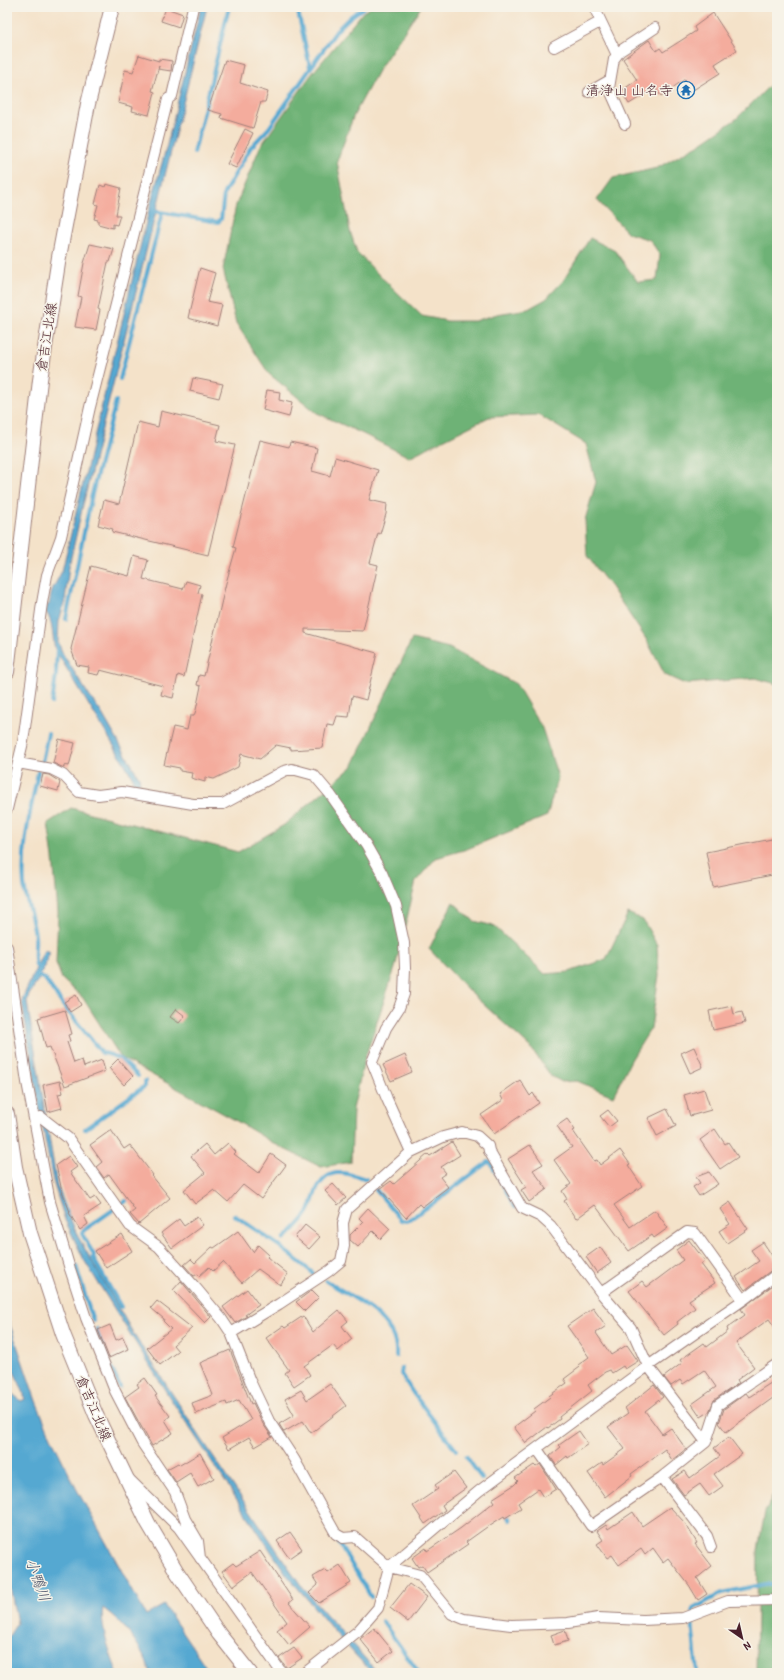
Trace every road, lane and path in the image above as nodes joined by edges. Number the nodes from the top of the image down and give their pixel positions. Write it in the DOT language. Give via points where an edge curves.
graph roads {
  1 [pos="112,7"];
  2 [pos="193,7"];
  3 [pos="594,7"];
  4 [pos="600,22"];
  5 [pos="655,28"];
  6 [pos="554,47"];
  7 [pos="617,55"];
  8 [pos="610,80"];
  9 [pos="589,92"];
  10 [pos="625,124"];
  11 [pos="7,672"];
  12 [pos="18,763"];
  13 [pos="7,809"];
  14 [pos="7,947"];
  15 [pos="7,1114"];
  16 [pos="34,1118"];
  17 [pos="411,1152"];
  18 [pos="777,1274"];
  19 [pos="601,1293"];
  20 [pos="743,1300"];
  21 [pos="231,1333"];
  22 [pos="777,1364"];
  23 [pos="648,1366"];
  24 [pos="706,1442"];
  25 [pos="536,1449"];
  26 [pos="123,1473"];
  27 [pos="662,1477"];
  28 [pos="711,1546"];
  29 [pos="200,1558"];
  30 [pos="389,1566"];
  31 [pos="777,1600"];
  32 [pos="250,1673"];
  33 [pos="282,1673"];
  34 [pos="305,1673"];
  1 -- 11 [label="main road, 倉吉江北線" via="88,104 59,257 40,380"];
  2 -- 12 [label="street" via="90,407 61,537 47,575"];
  3 -- 4 [label="street"];
  4 -- 6 [label="street"];
  4 -- 7 [label="street"];
  5 -- 7 [label="street"];
  7 -- 8 [label="street"];
  8 -- 9 [label="street"];
  8 -- 10 [label="street" via="609,88"];
  12 -- 13 [label="street"];
  12 -- 17 [label="street" via="51,768 64,775 79,792 98,795 122,792 193,804 223,804 292,769 314,775 366,845 382,873 396,906 404,943 404,994 372,1062"];
  14 -- 16 [label="street"];
  15 -- 26 [label="main road, 倉吉江北線" via="15,1166 30,1233 63,1334"];
  16 -- 21 [label="street" via="41,1117 68,1138 130,1226 158,1247 178,1267"];
  16 -- 29 [label="street" via="50,1202 86,1318 115,1391 142,1443 175,1492 185,1519 198,1541"];
  17 -- 19 [label="street" via="443,1137 462,1132 477,1136 488,1146 522,1208 542,1217 551,1226"];
  17 -- 21 [label="street" via="347,1208 343,1223 344,1246 340,1261 329,1271"];
  18 -- 20 [label="street"];
  19 -- 20 [label="street" via="687,1232 695,1233"];
  19 -- 23 [label="street" via="631,1329"];
  20 -- 23 [label="street"];
  21 -- 30 [label="street" via="269,1421 336,1534 343,1538 355,1537"];
  22 -- 24 [label="street" via="718,1405"];
  23 -- 24 [label="street"];
  23 -- 25 [label="street"];
  24 -- 27 [label="street"];
  25 -- 27 [label="street" via="591,1526"];
  25 -- 30 [label="street" via="479,1491"];
  26 -- 29 [label="street" via="179,1528"];
  26 -- 32 [label="main road, 倉吉江北線" via="177,1572 219,1634"];
  27 -- 28 [label="street" via="707,1536"];
  29 -- 33 [label="street"];
  30 -- 31 [label="street" via="420,1575 452,1614 464,1619 511,1625 568,1623 598,1618 683,1618 728,1601"];
  30 -- 34 [label="street" via="378,1608 358,1631"];
}
